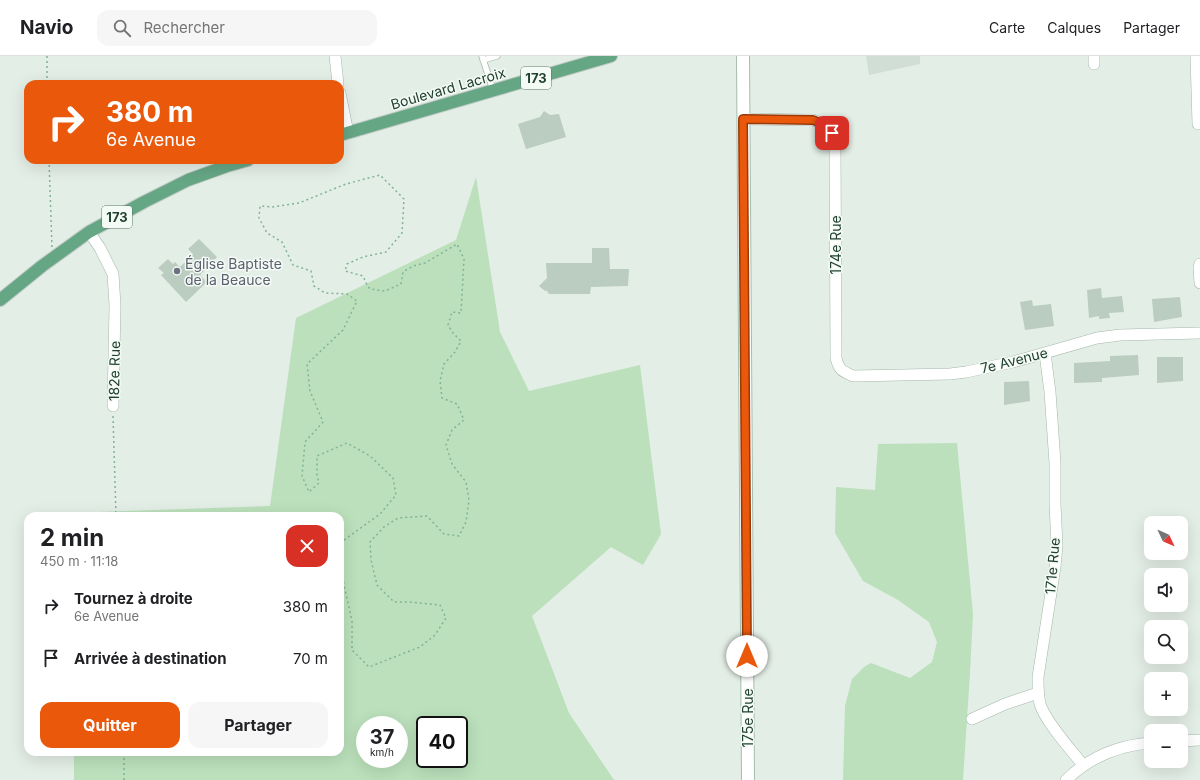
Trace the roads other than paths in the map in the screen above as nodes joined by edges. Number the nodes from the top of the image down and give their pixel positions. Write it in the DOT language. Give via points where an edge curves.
graph roads {
  1 [pos="335,56"];
  2 [pos="497,56"];
  3 [pos="611,56"];
  4 [pos="743,56"];
  5 [pos="1196,56"];
  6 [pos="483,58"];
  7 [pos="338,80"];
  8 [pos="493,90"];
  9 [pos="743,119"];
  10 [pos="1198,124"];
  11 [pos="344,134"];
  12 [pos="234,164"];
  13 [pos="89,232"];
  14 [pos="1200,264"];
  15 [pos="1200,283"];
  16 [pos="0,300"];
  17 [pos="1200,333"];
  18 [pos="1045,353"];
  19 [pos="836,358"];
  20 [pos="113,406"];
  21 [pos="1038,693"];
  22 [pos="972,719"];
  23 [pos="1200,740"];
  24 [pos="1188,741"];
  25 [pos="1144,744"];
  26 [pos="1083,765"];
  27 [pos="748,780"];
  28 [pos="1066,780"];
  1 -- 7 [label="street"];
  2 -- 6 [label="lane"];
  3 -- 8 [label="main road, Boulevard Lacroix / 173"];
  4 -- 9 [label="street, 175e Rue"];
  5 -- 10 [label="street"];
  6 -- 8 [label="lane"];
  8 -- 11 [label="main road, Boulevard Lacroix / 173"];
  9 -- 19 [label="street, 174e Rue" via="813,120 825,125 832,133 835,142"];
  9 -- 27 [label="street, 175e Rue"];
  12 -- 13 [label="main road, 173" via="188,180"];
  13 -- 16 [label="main road, 173"];
  13 -- 20 [label="street, 182e Rue" via="113,274"];
  14 -- 15 [label="street"];
  17 -- 18 [label="street, 7e Avenue" via="1120,335 1098,338"];
  18 -- 19 [label="street, 7e Avenue" via="950,374 853,376 838,368"];
  18 -- 21 [label="street, 171e Rue" via="1055,463 1056,545"];
  21 -- 22 [label="street"];
  21 -- 26 [label="street, 171e Rue" via="1040,705 1047,718"];
  23 -- 24 [label="street"];
  25 -- 26 [label="street" via="1115,750"];
  26 -- 28 [label="street"];
}
